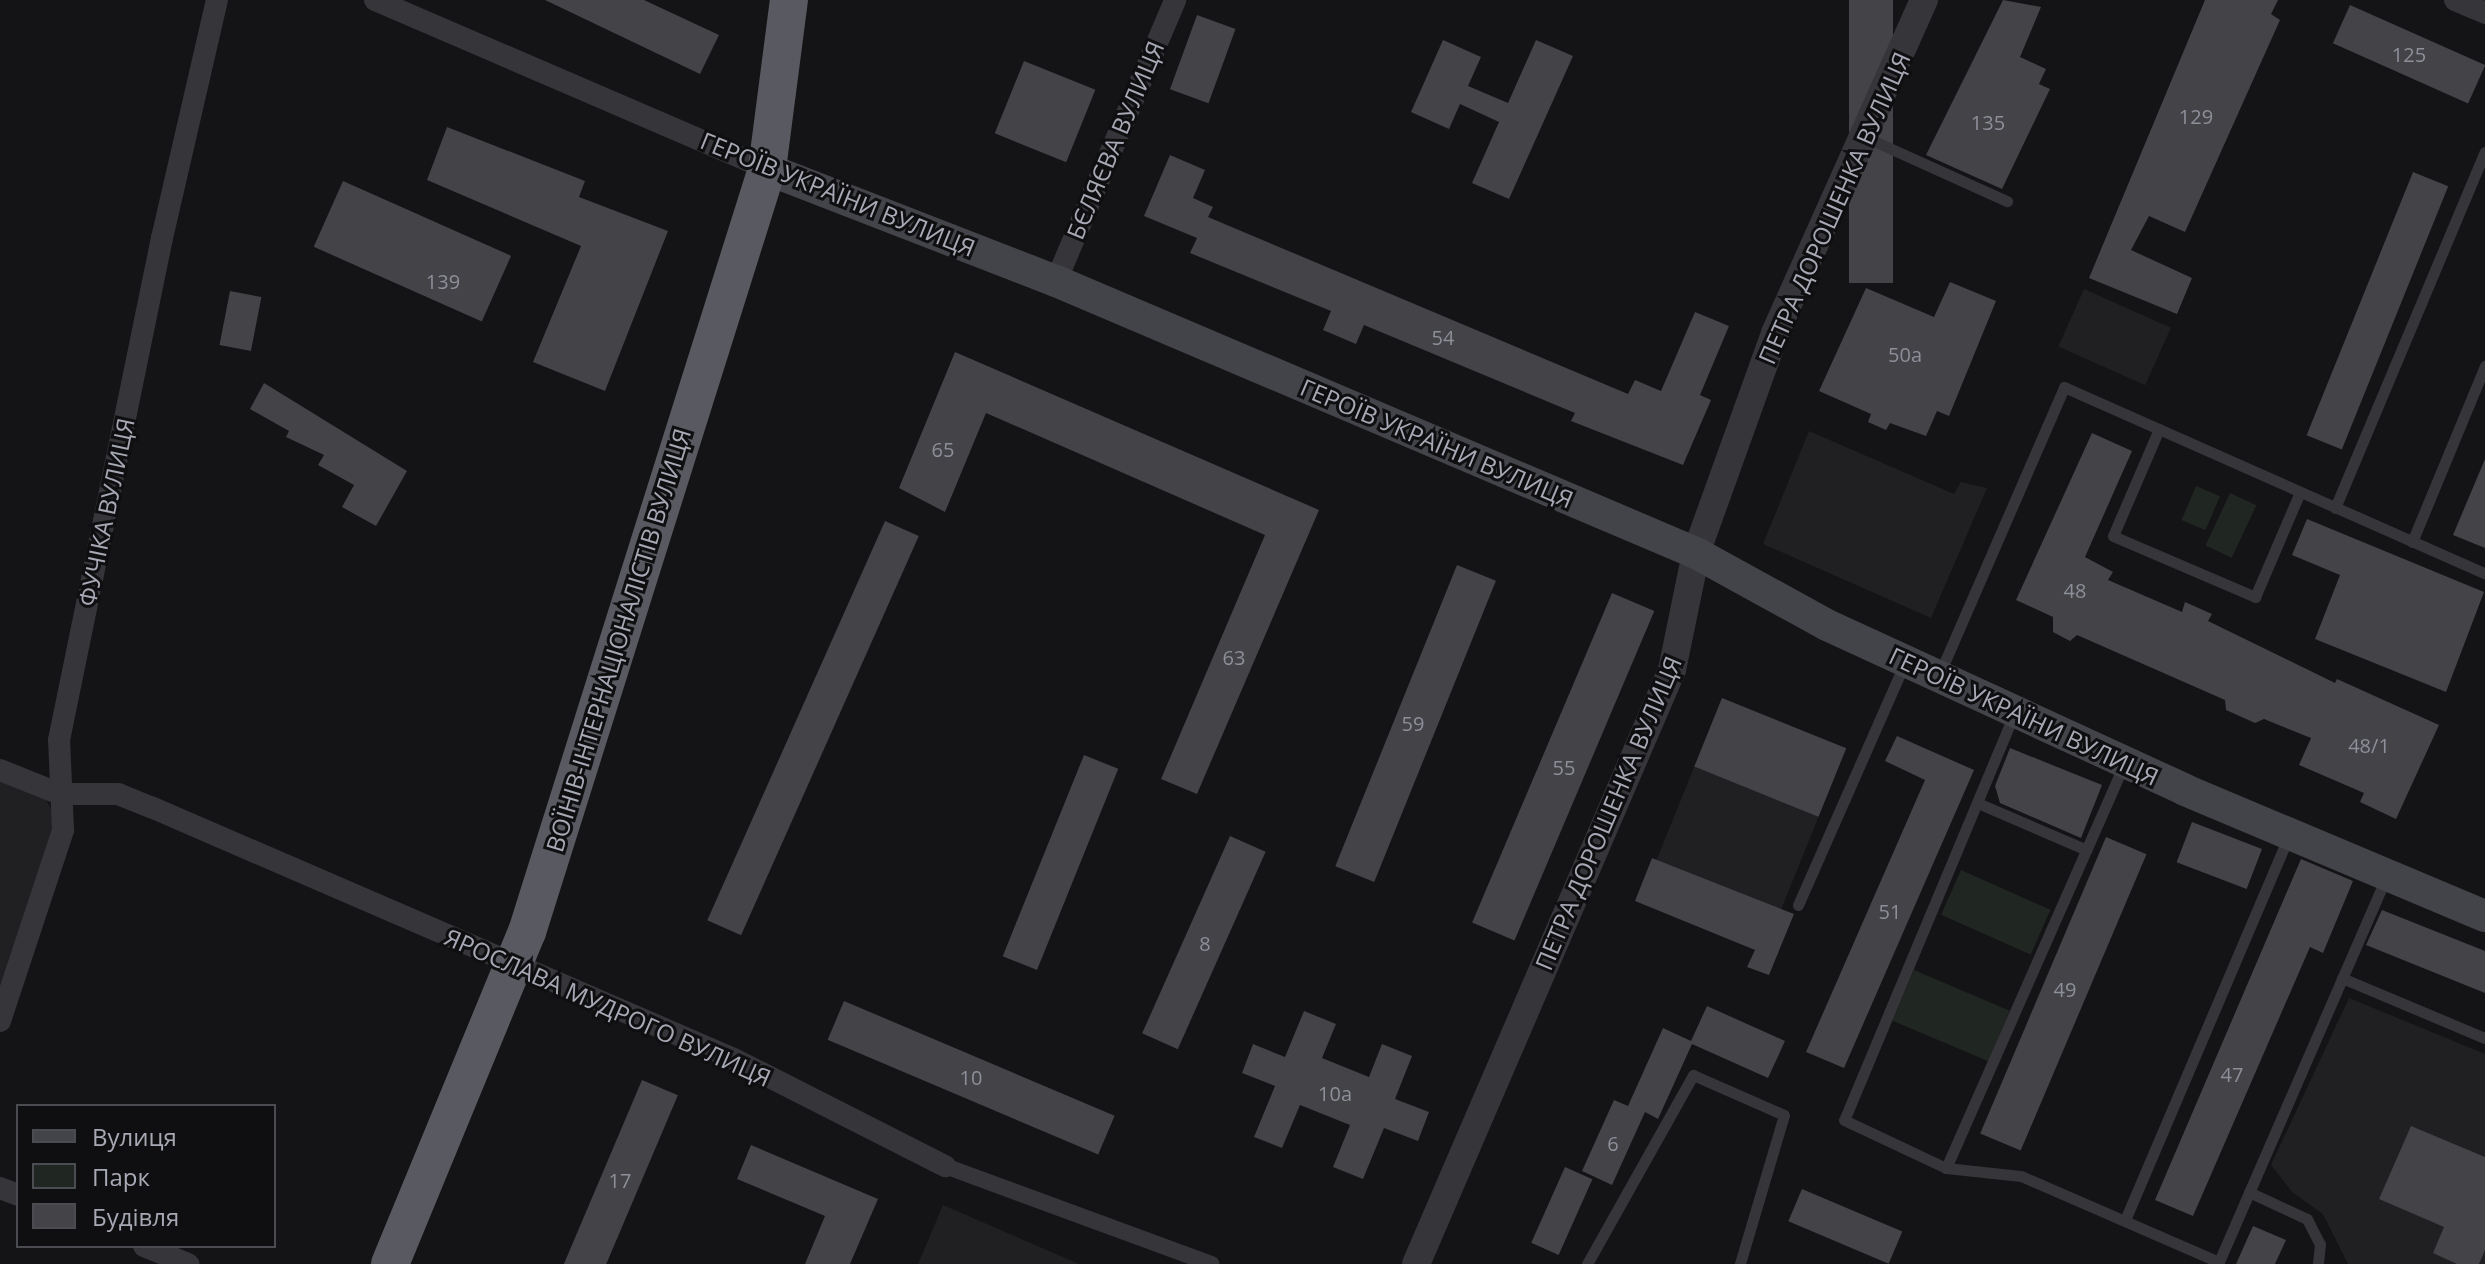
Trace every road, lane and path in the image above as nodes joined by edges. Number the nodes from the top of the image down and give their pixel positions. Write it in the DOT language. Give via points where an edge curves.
graph roads {
  1 [pos="217,0"];
  2 [pos="375,0"];
  3 [pos="789,0"];
  4 [pos="1175,0"];
  5 [pos="1924,0"];
  6 [pos="2455,0"];
  7 [pos="2485,13"];
  8 [pos="1865,137"];
  9 [pos="2485,152"];
  10 [pos="767,169"];
  11 [pos="2007,201"];
  12 [pos="1056,281"];
  13 [pos="2485,366"];
  14 [pos="2159,429"];
  15 [pos="2300,492"];
  16 [pos="2335,508"];
  17 [pos="2412,542"];
  18 [pos="1696,553"];
  19 [pos="2485,574"];
  20 [pos="1906,660"];
  21 [pos="1939,676"];
  22 [pos="2016,709"];
  23 [pos="2124,761"];
  24 [pos="0,770"];
  25 [pos="60,794"];
  26 [pos="1980,804"];
  27 [pos="2289,836"];
  28 [pos="2087,850"];
  29 [pos="2386,878"];
  30 [pos="1798,905"];
  31 [pos="2485,916"];
  32 [pos="517,962"];
  33 [pos="2342,978"];
  34 [pos="0,1021"];
  35 [pos="2485,1038"];
  36 [pos="945,1166"];
  37 [pos="1946,1168"];
  38 [pos="2249,1192"];
  39 [pos="2125,1220"];
  40 [pos="149,1248"];
  41 [pos="2218,1263"];
  42 [pos="188,1264"];
  43 [pos="390,1264"];
  44 [pos="1212,1264"];
  45 [pos="1416,1264"];
  46 [pos="1587,1264"];
  47 [pos="1740,1264"];
  48 [pos="2318,1264"];
  1 -- 25 [label="street, ФУЧІКА ВУЛИЦЯ" via="162,238 59,740"];
  2 -- 10 [label="street, ГЕРОЇВ УКРАЇНИ ВУЛИЦЯ"];
  3 -- 10 [label="highway, ВОЇНІВ-ІНТЕРНАЦІОНАЛІСТІВ ВУЛИЦЯ"];
  4 -- 12 [label="street, БЄЛЯЄВА ВУЛИЦЯ"];
  5 -- 8 [label="street, ПЕТРА ДОРОШЕНКА ВУЛИЦЯ"];
  6 -- 7 [label="street"];
  8 -- 11 [label="lane"];
  8 -- 18 [label="street, ПЕТРА ДОРОШЕНКА ВУЛИЦЯ" via="1775,333"];
  9 -- 16 [label="lane"];
  10 -- 12 [label="main road, ГЕРОЇВ УКРАЇНИ ВУЛИЦЯ"];
  10 -- 32 [label="highway, ВОЇНІВ-ІНТЕРНАЦІОНАЛІСТІВ ВУЛИЦЯ"];
  12 -- 18 [label="main road, ГЕРОЇВ УКРАЇНИ ВУЛИЦЯ"];
  13 -- 17 [label="lane"];
  14 -- 15 [label="lane"];
  14 -- 15 [label="lane" via="2113,536 2255,597"];
  14 -- 21 [label="lane" via="2064,387"];
  15 -- 16 [label="lane"];
  16 -- 17 [label="lane"];
  17 -- 19 [label="lane"];
  18 -- 20 [label="main road, ГЕРОЇВ УКРАЇНИ ВУЛИЦЯ" via="1827,625"];
  18 -- 45 [label="street, ПЕТРА ДОРОШЕНКА ВУЛИЦЯ" via="1672,670"];
  20 -- 21 [label="main road, ГЕРОЇВ УКРАЇНИ ВУЛИЦЯ"];
  20 -- 30 [label="lane"];
  21 -- 22 [label="main road, ГЕРОЇВ УКРАЇНИ ВУЛИЦЯ"];
  22 -- 23 [label="main road, ГЕРОЇВ УКРАЇНИ ВУЛИЦЯ"];
  22 -- 26 [label="lane"];
  23 -- 27 [label="main road, ГЕРОЇВ УКРАЇНИ ВУЛИЦЯ"];
  23 -- 28 [label="lane"];
  24 -- 25 [label="street, ЯРОСЛАВА МУДРОГО ВУЛИЦЯ"];
  25 -- 32 [label="street, ЯРОСЛАВА МУДРОГО ВУЛИЦЯ" via="118,794 485,954"];
  25 -- 34 [label="street, ФУЧІКА ВУЛИЦЯ" via="63,830"];
  26 -- 28 [label="lane"];
  26 -- 37 [label="lane" via="1844,1120"];
  27 -- 29 [label="main road, ГЕРОЇВ УКРАЇНИ ВУЛИЦЯ"];
  27 -- 39 [label="lane"];
  28 -- 37 [label="lane"];
  29 -- 31 [label="main road, ГЕРОЇВ УКРАЇНИ ВУЛИЦЯ"];
  29 -- 33 [label="lane"];
  32 -- 36 [label="street, ЯРОСЛАВА МУДРОГО ВУЛИЦЯ" via="734,1059"];
  32 -- 43 [label="highway, ВОЇНІВ-ІНТЕРНАЦІОНАЛІСТІВ ВУЛИЦЯ"];
  33 -- 35 [label="lane"];
  33 -- 38 [label="lane"];
  36 -- 44 [label="street, ЯРОСЛАВА МУДРОГО ВУЛИЦЯ"];
  37 -- 39 [label="lane" via="2021,1176"];
  38 -- 41 [label="lane"];
  38 -- 48 [label="lane" via="2307,1219 2320,1244"];
  39 -- 41 [label="lane"];
  40 -- 42 [label="street"];
  46 -- 47 [label="lane" via="1693,1075 1784,1115"];
}
